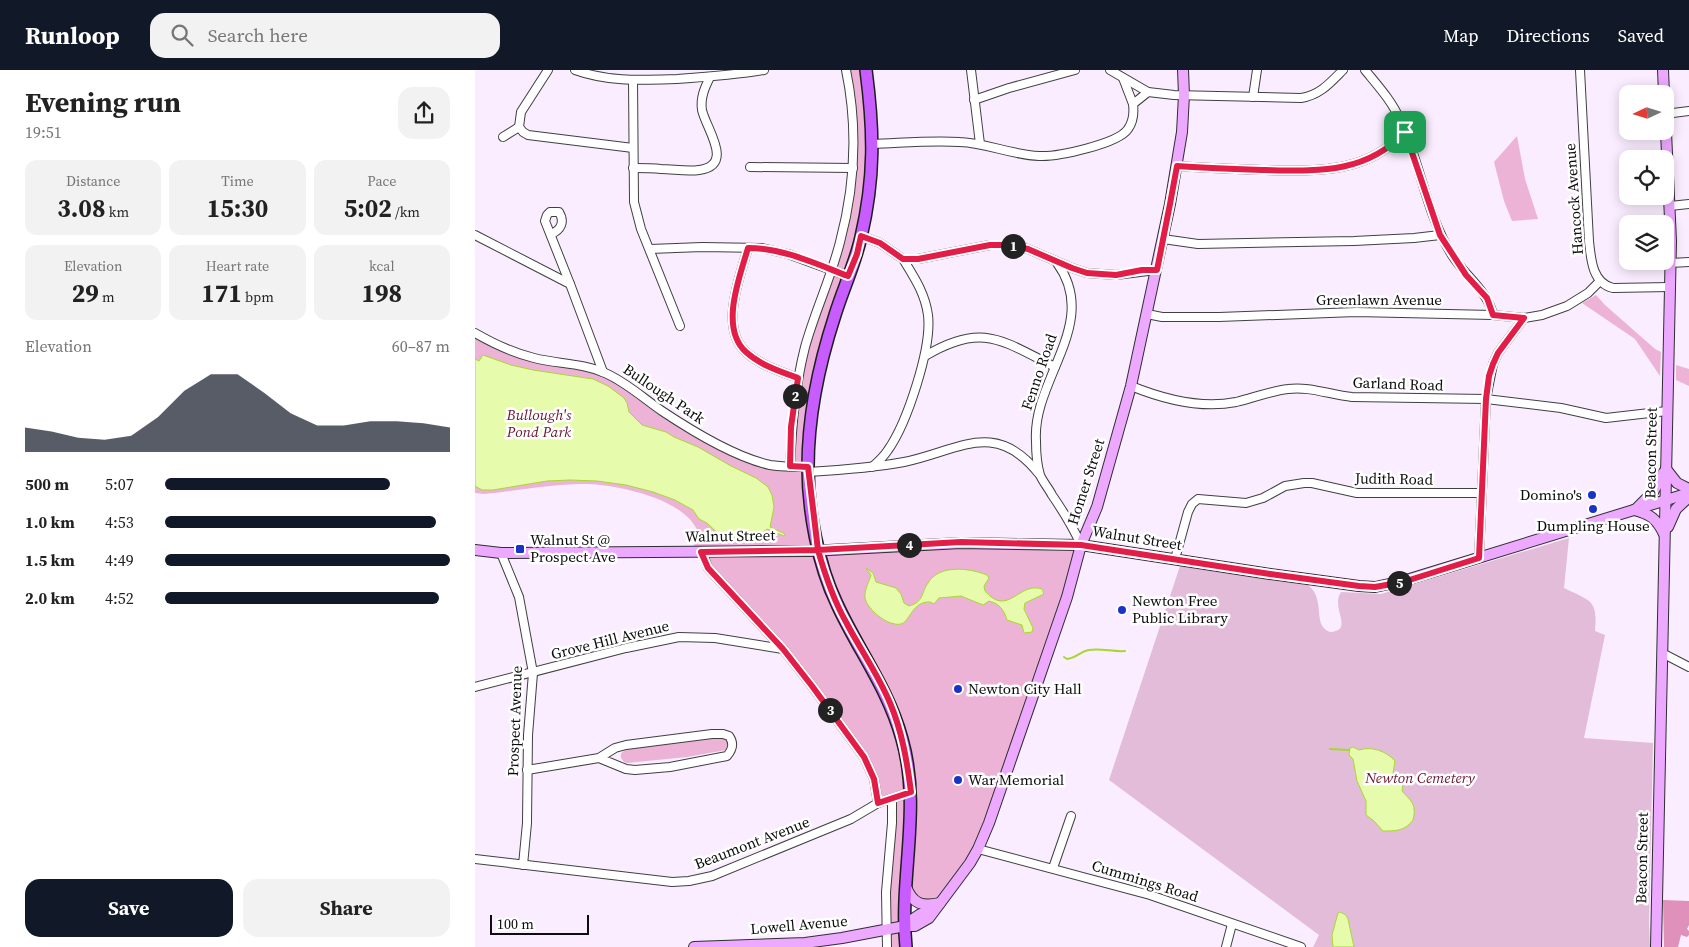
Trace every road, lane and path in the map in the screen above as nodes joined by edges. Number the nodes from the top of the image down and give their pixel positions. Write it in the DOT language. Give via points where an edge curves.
graph roads {
  1 [pos="548,70"];
  2 [pos="575,70"];
  3 [pos="658,70"];
  4 [pos="764,70"];
  5 [pos="846,70"];
  6 [pos="866,70"];
  7 [pos="971,70"];
  8 [pos="1075,70"];
  9 [pos="1110,70"];
  10 [pos="1183,70"];
  11 [pos="1257,70"];
  12 [pos="1343,70"];
  13 [pos="1365,70"];
  14 [pos="1580,70"];
  15 [pos="1663,70"];
  16 [pos="585,72"];
  17 [pos="736,72"];
  18 [pos="710,77"];
  19 [pos="1123,78"];
  20 [pos="633,80"];
  21 [pos="659,80"];
  22 [pos="1664,85"];
  23 [pos="1148,92"];
  24 [pos="1184,95"];
  25 [pos="1253,97"];
  26 [pos="974,100"];
  27 [pos="1133,104"];
  28 [pos="1689,111"];
  29 [pos="1674,112"];
  30 [pos="519,127"];
  31 [pos="1405,132"];
  32 [pos="503,137"];
  33 [pos="1666,140"];
  34 [pos="873,144"];
  35 [pos="980,144"];
  36 [pos="633,148"];
  37 [pos="1177,166"];
  38 [pos="633,168"];
  39 [pos="750,168"];
  40 [pos="853,168"];
  41 [pos="1689,204"];
  42 [pos="1670,206"];
  43 [pos="1670,215"];
  44 [pos="551,234"];
  45 [pos="475,235"];
  46 [pos="1440,235"];
  47 [pos="861,236"];
  48 [pos="1163,239"];
  49 [pos="748,248"];
  50 [pos="650,249"];
  51 [pos="903,259"];
  52 [pos="1056,262"];
  53 [pos="1689,262"];
  54 [pos="1674,263"];
  55 [pos="831,270"];
  56 [pos="1157,270"];
  57 [pos="1670,270"];
  58 [pos="848,276"];
  59 [pos="1600,281"];
  60 [pos="570,284"];
  61 [pos="1670,287"];
  62 [pos="1147,314"];
  63 [pos="1493,315"];
  64 [pos="1524,318"];
  65 [pos="680,326"];
  66 [pos="475,333"];
  67 [pos="925,356"];
  68 [pos="1055,368"];
  69 [pos="603,372"];
  70 [pos="798,378"];
  71 [pos="1131,386"];
  72 [pos="1486,399"];
  73 [pos="1667,411"];
  74 [pos="790,466"];
  75 [pos="871,468"];
  76 [pos="808,469"];
  77 [pos="1666,469"];
  78 [pos="1041,476"];
  79 [pos="1689,489"];
  80 [pos="1482,493"];
  81 [pos="1689,495"];
  82 [pos="1666,501"];
  83 [pos="1634,510"];
  84 [pos="1665,535"];
  85 [pos="1081,545"];
  86 [pos="475,550"];
  87 [pos="818,550"];
  88 [pos="701,552"];
  89 [pos="501,553"];
  90 [pos="1479,558"];
  91 [pos="1175,559"];
  92 [pos="783,649"];
  93 [pos="1662,653"];
  94 [pos="1689,666"];
  95 [pos="533,673"];
  96 [pos="475,687"];
  97 [pos="599,758"];
  98 [pos="527,770"];
  99 [pos="911,792"];
  100 [pos="892,799"];
  101 [pos="878,803"];
  102 [pos="1071,816"];
  103 [pos="978,849"];
  104 [pos="475,859"];
  105 [pos="523,865"];
  106 [pos="1053,868"];
  107 [pos="906,887"];
  108 [pos="937,906"];
  109 [pos="1232,924"];
  110 [pos="905,926"];
  111 [pos="886,930"];
  112 [pos="806,945"];
  113 [pos="694,947"];
  114 [pos="718,947"];
  115 [pos="887,947"];
  116 [pos="906,947"];
  117 [pos="1226,947"];
  118 [pos="1301,947"];
  119 [pos="1656,947"];
  1 -- 30 [label="street" via="521,112"];
  2 -- 16 [label="street"];
  3 -- 21 [label="street"];
  4 -- 17 [label="street"];
  5 -- 40 [label="street" via="851,99"];
  6 -- 34 [label="main road"];
  7 -- 26 [label="street"];
  8 -- 26 [label="street"];
  9 -- 19 [label="street"];
  10 -- 24 [label="main road, Homer Street"];
  11 -- 25 [label="street"];
  12 -- 25 [label="street" via="1326,88 1311,96"];
  13 -- 31 [label="street" via="1394,108"];
  14 -- 59 [label="street, Hancock Avenue" via="1589,241 1593,269"];
  15 -- 22 [label="main road"];
  16 -- 20 [label="street" via="611,79"];
  17 -- 18 [label="street"];
  18 -- 21 [label="street"];
  18 -- 38 [label="street" via="702,110 718,152 711,166 691,171"];
  19 -- 23 [label="street"];
  19 -- 27 [label="street"];
  20 -- 21 [label="street"];
  20 -- 36 [label="street"];
  23 -- 24 [label="street"];
  23 -- 27 [label="street"];
  24 -- 25 [label="street"];
  24 -- 37 [label="main road, Homer Street"];
  26 -- 35 [label="street"];
  27 -- 35 [label="street" via="1128,130 1121,136 1083,149 1038,156"];
  28 -- 29 [label="street"];
  30 -- 32 [label="street"];
  30 -- 36 [label="street" via="529,135"];
  31 -- 37 [label="street" via="1381,153 1349,166 1327,170"];
  31 -- 46 [label="street"];
  33 -- 42 [label="main road, Beacon Street"];
  34 -- 35 [label="street" via="936,141"];
  34 -- 47 [label="main road" via="870,193"];
  36 -- 38 [label="street"];
  37 -- 48 [label="main road, Homer Street"];
  38 -- 50 [label="street" via="635,208"];
  39 -- 40 [label="street"];
  40 -- 55 [label="street" via="846,216"];
  41 -- 42 [label="street"];
  42 -- 43 [label="main road, Beacon Street"];
  44 -- 60 [label="street"];
  45 -- 60 [label="street"];
  46 -- 48 [label="street" via="1208,244"];
  46 -- 63 [label="street" via="1466,275 1487,298"];
  47 -- 51 [label="street" via="880,243"];
  47 -- 58 [label="main road"];
  48 -- 56 [label="main road, Homer Street"];
  49 -- 50 [label="street"];
  49 -- 55 [label="street" via="771,249"];
  49 -- 70 [label="street" via="734,298 733,327 739,344 756,359"];
  50 -- 65 [label="street"];
  51 -- 52 [label="street" via="1008,245 1028,249"];
  51 -- 67 [label="street" via="919,283 925,300 928,331"];
  52 -- 56 [label="street" via="1103,275"];
  52 -- 68 [label="street, Fenno Road" via="1070,284 1072,310 1065,346"];
  53 -- 54 [label="street"];
  55 -- 58 [label="street"];
  55 -- 70 [label="street" via="810,330"];
  56 -- 62 [label="main road, Homer Street"];
  57 -- 61 [label="main road, Beacon Street"];
  58 -- 76 [label="main road" via="817,381"];
  59 -- 61 [label="street" via="1613,288"];
  59 -- 64 [label="street, Greenlawn Avenue" via="1567,306"];
  60 -- 69 [label="street"];
  61 -- 73 [label="main road, Beacon Street"];
  62 -- 63 [label="street, Greenlawn Avenue" via="1162,317 1356,312"];
  62 -- 71 [label="main road, Homer Street"];
  63 -- 64 [label="street, Greenlawn Avenue"];
  64 -- 72 [label="street" via="1498,353 1489,376"];
  66 -- 69 [label="street, Bullough Park" via="529,357"];
  67 -- 68 [label="street" via="958,340 983,337 1013,346"];
  67 -- 75 [label="street" via="895,439"];
  68 -- 78 [label="street, Fenno Road" via="1041,400 1035,439"];
  69 -- 74 [label="street, Bullough Park" via="706,438 759,462"];
  70 -- 74 [label="street" via="791,427"];
  71 -- 72 [label="street, Garland Road" via="1206,405 1299,388 1352,397"];
  71 -- 85 [label="main road, Homer Street" via="1097,506"];
  72 -- 73 [label="street, Garland Road" via="1561,408 1606,418"];
  72 -- 80 [label="street"];
  73 -- 77 [label="main road, Beacon Street"];
  74 -- 76 [label="street, Bullough Park"];
  75 -- 76 [label="street, Bullough Park"];
  75 -- 78 [label="street, Bullough Park" via="979,442 1006,447 1018,453"];
  76 -- 87 [label="main road"];
  77 -- 79 [label="main road" via="1670,477"];
  77 -- 82 [label="main road, Beacon Street"];
  77 -- 83 [label="main road" via="1653,492"];
  78 -- 85 [label="street, Fenno Road"];
  80 -- 90 [label="street"];
  80 -- 91 [label="street, Judith Road" via="1357,493 1304,483 1285,486 1246,503 1198,499 1188,512"];
  81 -- 82 [label="main road, Walnut Street"];
  81 -- 84 [label="main road" via="1675,512"];
  82 -- 83 [label="main road, Walnut Street"];
  82 -- 84 [label="main road, Beacon Street"];
  83 -- 84 [label="main road" via="1653,517"];
  83 -- 90 [label="main road, Walnut Street"];
  84 -- 93 [label="main road, Beacon Street"];
  85 -- 87 [label="main road, Walnut Street" via="961,542"];
  85 -- 91 [label="main road, Walnut Street"];
  85 -- 103 [label="main road, Homer Street" via="1067,597"];
  86 -- 89 [label="main road, Walnut Street"];
  87 -- 88 [label="main road, Walnut Street"];
  87 -- 99 [label="main road" via="837,604 883,687 896,719 905,750"];
  88 -- 89 [label="main road, Walnut Street"];
  88 -- 92 [label="street" via="708,568"];
  89 -- 95 [label="street, Prospect Avenue" via="519,597"];
  90 -- 91 [label="main road, Walnut Street" via="1403,582 1375,587"];
  92 -- 95 [label="street, Grove Hill Avenue" via="715,638 679,637"];
  92 -- 101 [label="street" via="864,757 874,779"];
  93 -- 94 [label="street"];
  93 -- 119 [label="main road, Beacon Street"];
  95 -- 96 [label="street, Grove Hill Avenue"];
  95 -- 98 [label="street, Prospect Avenue"];
  97 -- 97 [label="street" via="626,745 712,734 729,736 733,746 727,756 670,767 626,769"];
  97 -- 98 [label="street"];
  98 -- 105 [label="street, Prospect Avenue"];
  99 -- 100 [label="street, Beaumont Avenue"];
  99 -- 107 [label="main road"];
  100 -- 101 [label="street, Beaumont Avenue"];
  100 -- 111 [label="street"];
  101 -- 105 [label="street, Beaumont Avenue" via="851,819 733,868 695,880 672,882"];
  102 -- 106 [label="street"];
  103 -- 106 [label="street, Cummings Road"];
  103 -- 108 [label="main road, Homer Street"];
  104 -- 105 [label="street, Beaumont Avenue"];
  106 -- 109 [label="street, Cummings Road" via="1150,895"];
  107 -- 108 [label="main road" via="912,899 919,904"];
  107 -- 110 [label="main road"];
  108 -- 110 [label="main road, Homer Street"];
  109 -- 117 [label="street"];
  109 -- 118 [label="street, Cummings Road"];
  110 -- 111 [label="main road, Lowell Avenue"];
  110 -- 116 [label="main road"];
  111 -- 112 [label="main road, Lowell Avenue"];
  111 -- 115 [label="street"];
  112 -- 114 [label="main road, Lowell Avenue"];
  113 -- 114 [label="main road, Lowell Avenue"];
}
